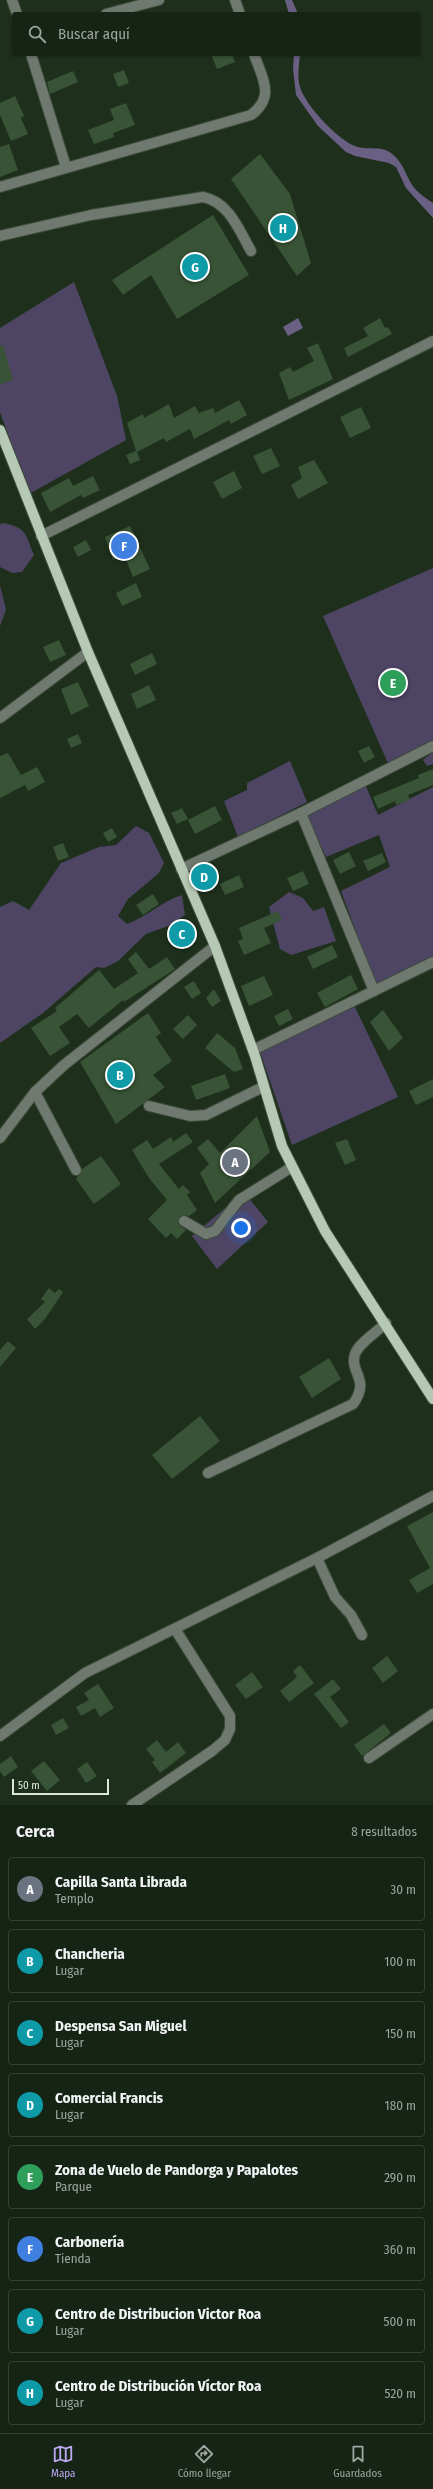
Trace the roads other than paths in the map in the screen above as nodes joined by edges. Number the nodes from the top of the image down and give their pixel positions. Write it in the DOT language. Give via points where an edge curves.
graph roads {
  1 [pos="12,0"];
  2 [pos="159,0"];
  3 [pos="235,0"];
  4 [pos="17,12"];
  5 [pos="114,12"];
  6 [pos="239,12"];
  7 [pos="32,56"];
  8 [pos="255,56"];
  9 [pos="66,167"];
  10 [pos="0,187"];
  11 [pos="0,236"];
  12 [pos="252,251"];
  13 [pos="433,341"];
  14 [pos="0,430"];
  15 [pos="41,536"];
  16 [pos="88,652"];
  17 [pos="0,718"];
  18 [pos="433,746"];
  19 [pos="301,813"];
  20 [pos="181,869"];
  21 [pos="215,946"];
  22 [pos="433,962"];
  23 [pos="374,991"];
  24 [pos="253,1050"];
  25 [pos="263,1087"];
  26 [pos="35,1092"];
  27 [pos="149,1106"];
  28 [pos="0,1138"];
  29 [pos="292,1167"];
  30 [pos="76,1170"];
  31 [pos="184,1221"];
  32 [pos="386,1323"];
  33 [pos="430,1387"];
  34 [pos="433,1399"];
  35 [pos="208,1473"];
  36 [pos="433,1496"];
  37 [pos="317,1558"];
  38 [pos="174,1629"];
  39 [pos="362,1636"];
  40 [pos="433,1714"];
  41 [pos="0,1736"];
  42 [pos="369,1758"];
  43 [pos="132,1805"];
  1 -- 4 [label="street"];
  2 -- 5 [label="street"];
  3 -- 6 [label="street"];
  7 -- 9 [label="street"];
  8 -- 9 [label="street" via="266,88 260,108 251,115"];
  9 -- 10 [label="street"];
  11 -- 12 [label="street" via="91,215 202,198 214,199 224,206"];
  13 -- 15 [label="street"];
  14 -- 15 [label="main road"];
  15 -- 16 [label="main road"];
  16 -- 17 [label="street"];
  16 -- 20 [label="main road"];
  18 -- 19 [label="street"];
  19 -- 20 [label="street"];
  19 -- 23 [label="street"];
  20 -- 21 [label="main road"];
  21 -- 24 [label="main road"];
  21 -- 26 [label="street" via="64,1065"];
  22 -- 23 [label="street"];
  23 -- 24 [label="street"];
  24 -- 25 [label="main road"];
  25 -- 27 [label="street" via="206,1115 190,1116"];
  25 -- 29 [label="main road" via="282,1146"];
  26 -- 28 [label="street"];
  26 -- 30 [label="street"];
  29 -- 31 [label="street" via="239,1200 215,1230 206,1234"];
  29 -- 32 [label="main road" via="325,1231"];
  32 -- 33 [label="main road"];
  32 -- 35 [label="street" via="356,1352 355,1364 360,1394 353,1404"];
  33 -- 34 [label="main road"];
  36 -- 37 [label="street"];
  37 -- 38 [label="street"];
  37 -- 39 [label="street" via="335,1597 351,1615"];
  38 -- 41 [label="street" via="85,1673"];
  38 -- 43 [label="street" via="230,1716 230,1729 225,1740 212,1751"];
  40 -- 42 [label="street"];
}
